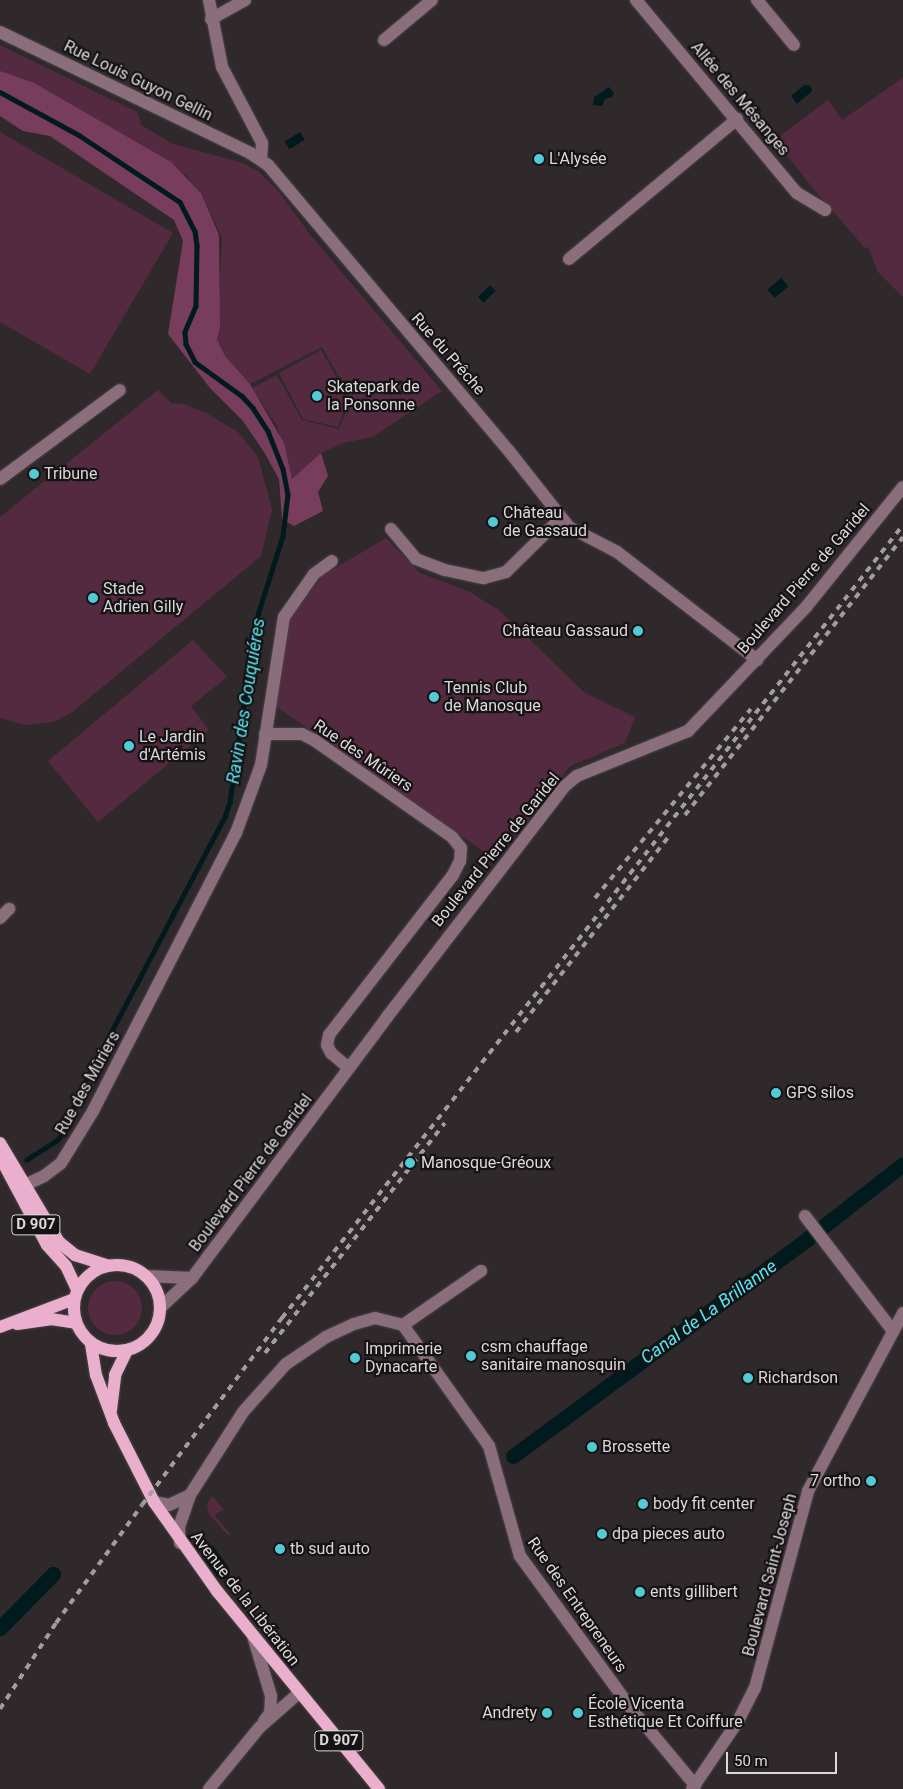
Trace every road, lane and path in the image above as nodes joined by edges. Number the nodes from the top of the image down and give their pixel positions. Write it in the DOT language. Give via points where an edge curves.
graph roads {
  1 [pos="209,0"];
  2 [pos="245,0"];
  3 [pos="432,0"];
  4 [pos="636,0"];
  5 [pos="757,0"];
  6 [pos="211,19"];
  7 [pos="0,32"];
  8 [pos="384,40"];
  9 [pos="794,45"];
  10 [pos="737,120"];
  11 [pos="261,160"];
  12 [pos="825,210"];
  13 [pos="569,259"];
  14 [pos="120,390"];
  15 [pos="0,479"];
  16 [pos="903,487"];
  17 [pos="565,522"];
  18 [pos="390,529"];
  19 [pos="332,561"];
  20 [pos="757,660"];
  21 [pos="265,734"];
  22 [pos="349,1068"];
  23 [pos="0,1143"];
  24 [pos="0,1157"];
  25 [pos="27,1184"];
  26 [pos="805,1216"];
  27 [pos="108,1266"];
  28 [pos="481,1271"];
  29 [pos="146,1276"];
  30 [pos="192,1278"];
  31 [pos="76,1294"];
  32 [pos="161,1307"];
  33 [pos="903,1313"];
  34 [pos="76,1323"];
  35 [pos="402,1325"];
  36 [pos="1,1326"];
  37 [pos="893,1331"];
  38 [pos="91,1344"];
  39 [pos="127,1350"];
  40 [pos="111,1412"];
  41 [pos="190,1495"];
  42 [pos="154,1502"];
  43 [pos="180,1543"];
  44 [pos="253,1636"];
  45 [pos="299,1694"];
  46 [pos="260,1727"];
  47 [pos="694,1787"];
  48 [pos="209,1789"];
  49 [pos="379,1789"];
  1 -- 6 [label="street"];
  2 -- 6 [label="street"];
  3 -- 8 [label="street"];
  4 -- 10 [label="street, Allée des Mésanges"];
  5 -- 9 [label="street"];
  6 -- 11 [label="street" via="227,79 262,143"];
  7 -- 11 [label="street, Rue Louis Guyon Gellin"];
  10 -- 12 [label="street, Allée des Mésanges" via="797,193"];
  10 -- 13 [label="street"];
  11 -- 17 [label="street, Rue du Prêche" via="442,371"];
  14 -- 15 [label="street"];
  16 -- 20 [label="street, Boulevard Pierre de Garidel" via="806,607"];
  17 -- 18 [label="street" via="503,574 480,579 416,559"];
  17 -- 20 [label="street, Rue du Prêche" via="616,552"];
  19 -- 21 [label="street" via="314,574 284,616"];
  20 -- 22 [label="street, Boulevard Pierre de Garidel" via="688,731 577,776 565,786"];
  21 -- 22 [label="street, Rue des Mûriers" via="302,734 314,740 452,837 461,848 460,862 453,875 329,1035 327,1045 331,1053"];
  21 -- 25 [label="street, Rue des Mûriers" via="259,774 236,833 93,1111 60,1163"];
  22 -- 30 [label="street, Boulevard Pierre de Garidel"];
  23 -- 25 [label="main road, D 907"];
  24 -- 31 [label="main road, D 907" via="47,1245 66,1266"];
  25 -- 27 [label="main road, D 907" via="44,1221 59,1242 75,1255"];
  26 -- 37 [label="street"];
  27 -- 29 [label="main road" via="122,1265"];
  27 -- 31 [label="main road" via="95,1270"];
  28 -- 35 [label="street"];
  29 -- 30 [label="street, Boulevard Pierre de Garidel"];
  29 -- 32 [label="main road" via="155,1287"];
  30 -- 32 [label="street, Boulevard Pierre de Garidel"];
  31 -- 34 [label="main road"];
  31 -- 36 [label="main road"];
  32 -- 39 [label="main road" via="153,1332 142,1344"];
  33 -- 37 [label="street, Boulevard Saint-Joseph"];
  34 -- 36 [label="main road" via="50,1319"];
  34 -- 38 [label="main road"];
  35 -- 41 [label="street" via="375,1318 354,1324 326,1337 286,1364 243,1412"];
  35 -- 47 [label="street, Rue des Entrepreneurs" via="489,1446 520,1556 630,1707"];
  37 -- 47 [label="street, Boulevard Saint-Joseph" via="806,1497 755,1688"];
  38 -- 39 [label="main road" via="106,1350"];
  38 -- 40 [label="main road, Avenue de la Libération / D 907" via="96,1375"];
  39 -- 40 [label="main road, Avenue de la Libération / D 907" via="115,1375"];
  40 -- 42 [label="main road, Avenue de la Libération / D 907" via="130,1459"];
  41 -- 42 [label="street" via="169,1505"];
  41 -- 43 [label="street" via="180,1521"];
  42 -- 43 [label="main road, Avenue de la Libération / D 907"];
  43 -- 44 [label="main road, Avenue de la Libération / D 907"];
  44 -- 45 [label="main road, Avenue de la Libération / D 907"];
  44 -- 46 [label="street" via="271,1696 270,1713"];
  45 -- 46 [label="street"];
  45 -- 49 [label="main road, Avenue de la Libération / D 907"];
  46 -- 48 [label="street"];
}
